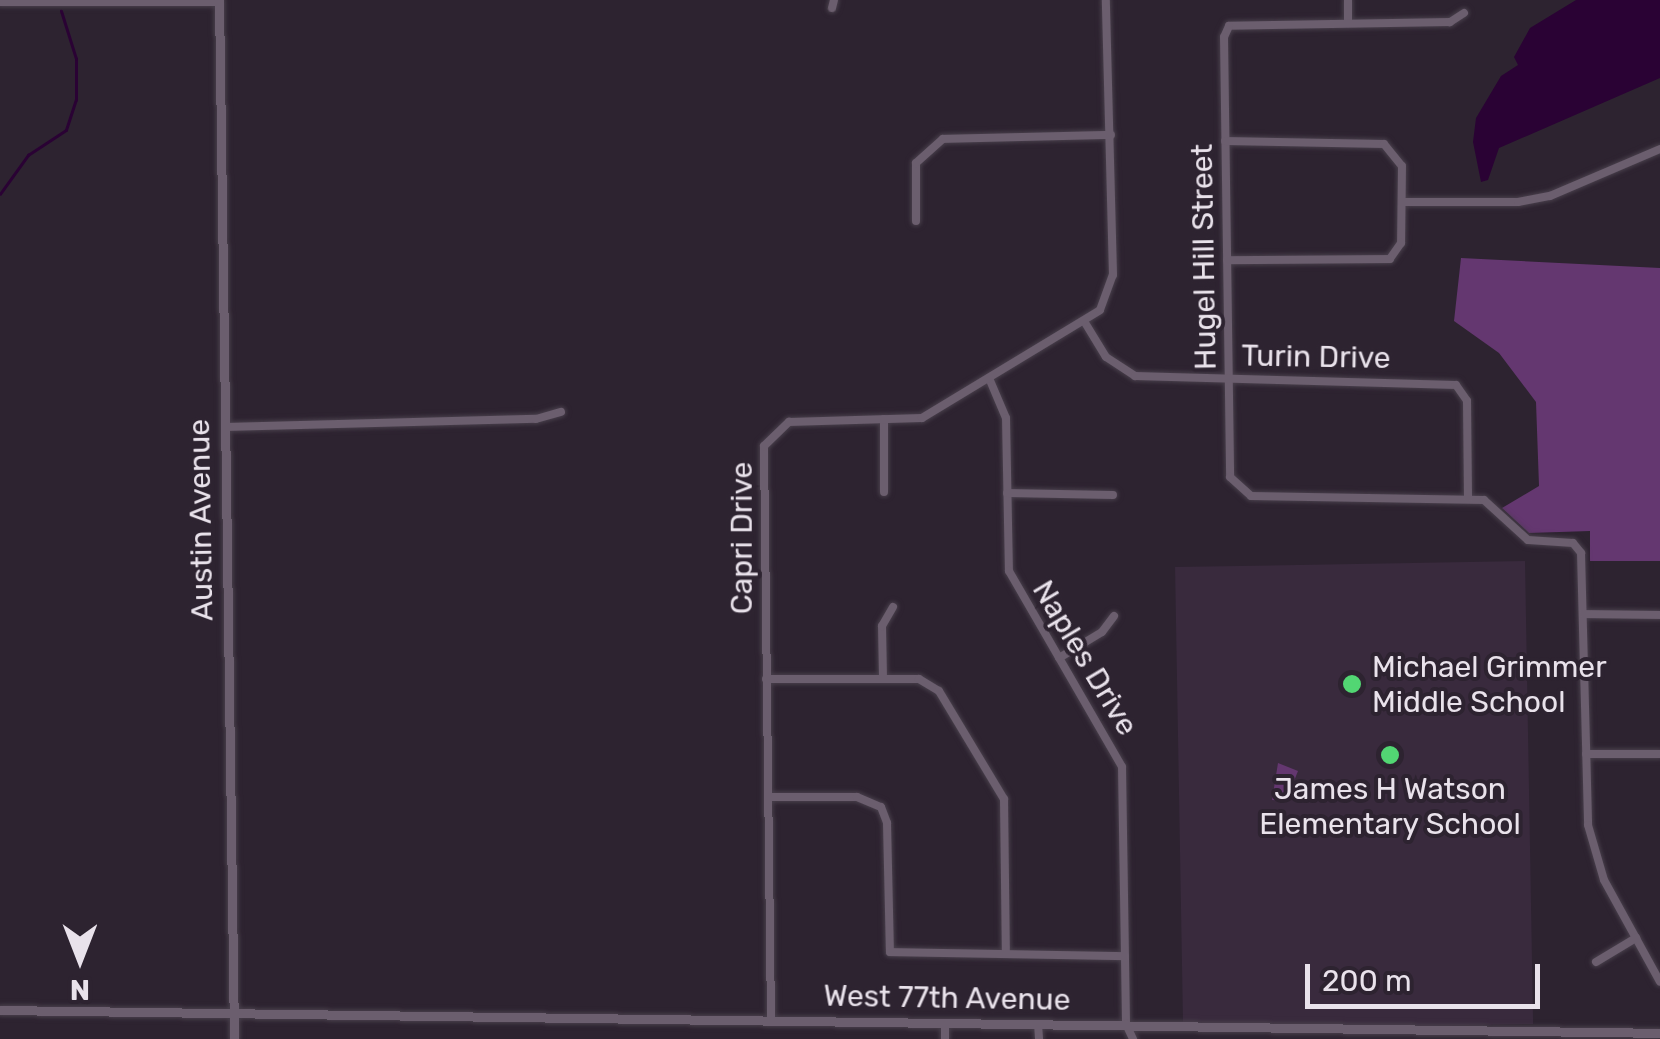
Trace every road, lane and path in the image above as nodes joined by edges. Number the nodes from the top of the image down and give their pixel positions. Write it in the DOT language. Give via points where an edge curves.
graph roads {
  1 [pos="1106,0"];
  2 [pos="1348,0"];
  3 [pos="219,1"];
  4 [pos="0,2"];
  5 [pos="1464,13"];
  6 [pos="1348,24"];
  7 [pos="1111,136"];
  8 [pos="1225,142"];
  9 [pos="1659,151"];
  10 [pos="1402,202"];
  11 [pos="916,220"];
  12 [pos="1227,260"];
  13 [pos="1084,322"];
  14 [pos="990,378"];
  15 [pos="1228,378"];
  16 [pos="561,412"];
  17 [pos="884,420"];
  18 [pos="225,427"];
  19 [pos="884,492"];
  20 [pos="1007,493"];
  21 [pos="1113,495"];
  22 [pos="1468,498"];
  23 [pos="893,607"];
  24 [pos="1584,614"];
  25 [pos="1660,615"];
  26 [pos="1114,616"];
  27 [pos="1059,658"];
  28 [pos="883,678"];
  29 [pos="766,680"];
  30 [pos="1586,754"];
  31 [pos="1660,754"];
  32 [pos="768,797"];
  33 [pos="1636,938"];
  34 [pos="1006,954"];
  35 [pos="1125,956"];
  36 [pos="1596,962"];
  37 [pos="1660,982"];
  38 [pos="0,1010"];
  39 [pos="234,1017"];
  40 [pos="772,1021"];
  41 [pos="945,1023"];
  42 [pos="1038,1024"];
  43 [pos="1126,1024"];
  44 [pos="1660,1032"];
  45 [pos="1591,1036"];
  46 [pos="234,1039"];
  47 [pos="945,1039"];
  48 [pos="1039,1039"];
  49 [pos="1133,1039"];
  1 -- 7 [label="street, Capri Drive"];
  2 -- 6 [label="street"];
  3 -- 4 [label="street"];
  3 -- 18 [label="street, Austin Avenue"];
  5 -- 6 [label="street" via="1450,22"];
  6 -- 8 [label="street, Hugel Hill Street" via="1229,26"];
  7 -- 11 [label="street" via="932,144 916,163"];
  7 -- 13 [label="street, Capri Drive" via="1113,275 1106,302"];
  8 -- 10 [label="street" via="1384,144 1402,166"];
  8 -- 12 [label="street, Hugel Hill Street"];
  9 -- 10 [label="street" via="1550,196"];
  10 -- 12 [label="street" via="1401,243 1390,259"];
  12 -- 15 [label="street, Hugel Hill Street"];
  13 -- 14 [label="street, Capri Drive"];
  13 -- 15 [label="street, Turin Drive" via="1106,357 1135,376"];
  14 -- 17 [label="street, Capri Drive" via="922,418"];
  14 -- 20 [label="street, Naples Drive" via="1006,418"];
  15 -- 22 [label="street, Hugel Hill Street" via="1235,487 1251,496"];
  15 -- 22 [label="street, Turin Drive" via="1456,384 1467,402"];
  16 -- 18 [label="street" via="536,419"];
  17 -- 19 [label="street"];
  17 -- 29 [label="street, Capri Drive" via="789,422 764,446"];
  18 -- 39 [label="street, Austin Avenue"];
  20 -- 21 [label="street"];
  20 -- 27 [label="street, Naples Drive" via="1009,571"];
  22 -- 24 [label="street" via="1494,504 1528,540 1574,543 1582,553"];
  23 -- 28 [label="street" via="882,626"];
  24 -- 25 [label="street"];
  24 -- 30 [label="street"];
  26 -- 27 [label="street" via="1102,632"];
  27 -- 35 [label="street, Naples Drive" via="1122,767"];
  28 -- 29 [label="street"];
  28 -- 34 [label="street" via="918,678 940,691 1000,788"];
  29 -- 32 [label="street, Capri Drive"];
  30 -- 31 [label="street"];
  30 -- 33 [label="street" via="1591,842"];
  32 -- 34 [label="street" via="857,797 880,807 890,952"];
  32 -- 40 [label="street, Capri Drive"];
  33 -- 36 [label="street"];
  33 -- 37 [label="street"];
  34 -- 35 [label="street"];
  35 -- 43 [label="street, Naples Drive"];
  38 -- 39 [label="street, West 77th Avenue"];
  39 -- 40 [label="street, West 77th Avenue"];
  39 -- 46 [label="street, Austin Avenue"];
  40 -- 41 [label="street, West 77th Avenue"];
  41 -- 42 [label="street, West 77th Avenue"];
  41 -- 47 [label="street"];
  42 -- 43 [label="street, West 77th Avenue"];
  42 -- 48 [label="street"];
  43 -- 45 [label="street, West 77th Avenue"];
  43 -- 49 [label="street"];
  44 -- 45 [label="street, West 77th Avenue"];
}
